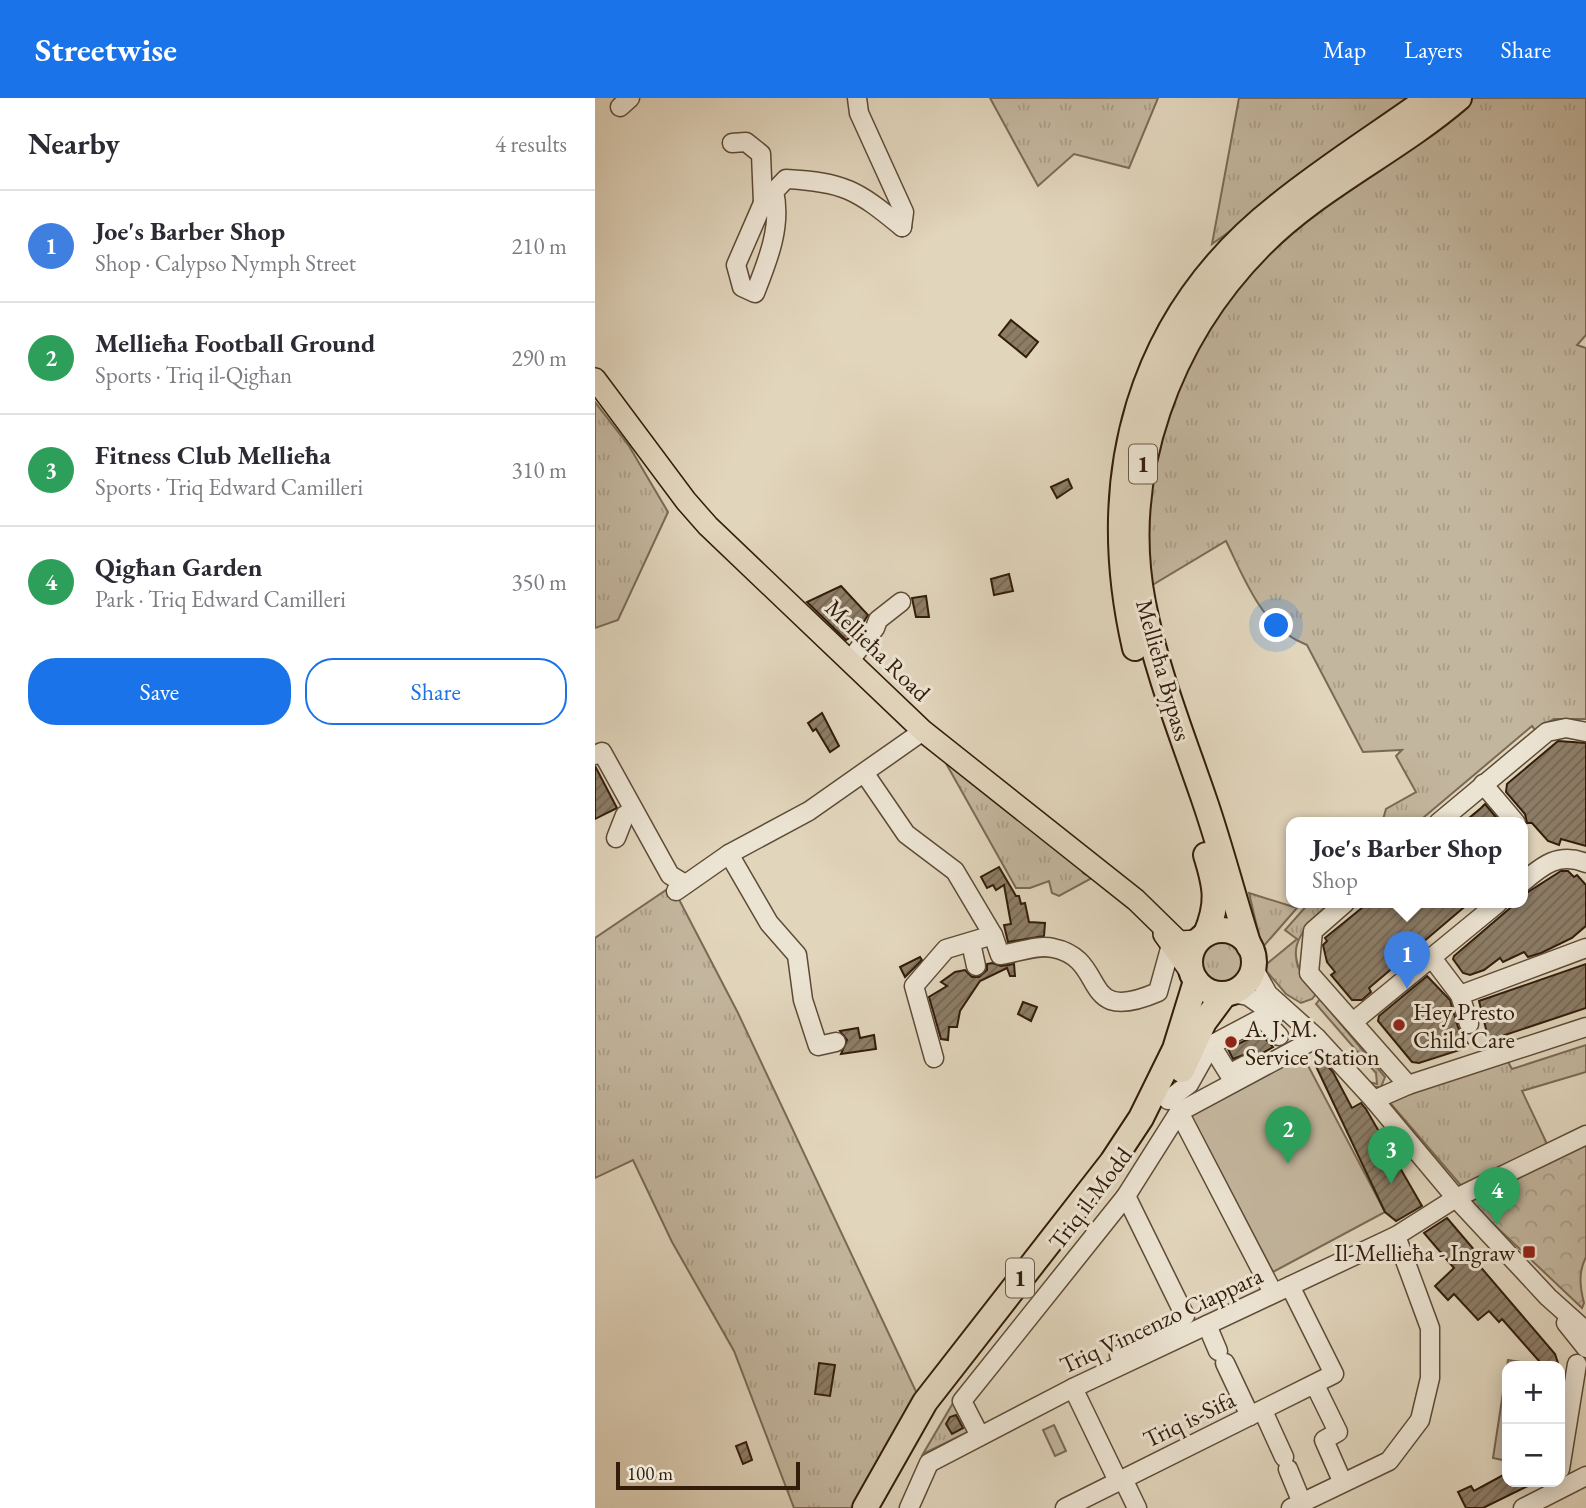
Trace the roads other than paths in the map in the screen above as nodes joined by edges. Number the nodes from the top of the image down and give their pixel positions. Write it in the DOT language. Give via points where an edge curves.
graph roads {
  1 [pos="842,98"];
  2 [pos="1429,98"];
  3 [pos="1459,98"];
  4 [pos="858,106"];
  5 [pos="733,143"];
  6 [pos="595,379"];
  7 [pos="901,602"];
  8 [pos="851,659"];
  9 [pos="923,731"];
  10 [pos="1586,732"];
  11 [pos="595,755"];
  12 [pos="865,774"];
  13 [pos="1483,784"];
  14 [pos="1445,817"];
  15 [pos="1511,817"];
  16 [pos="729,854"];
  17 [pos="1586,863"];
  18 [pos="1528,879"];
  19 [pos="1339,908"];
  20 [pos="1492,908"];
  21 [pos="1159,926"];
  22 [pos="993,935"];
  23 [pos="1202,938"];
  24 [pos="971,943"];
  25 [pos="1171,945"];
  26 [pos="1586,948"];
  27 [pos="946,950"];
  28 [pos="1251,957"];
  29 [pos="1432,958"];
  30 [pos="924,959"];
  31 [pos="976,966"];
  32 [pos="1193,977"];
  33 [pos="1228,994"];
  34 [pos="1460,995"];
  35 [pos="1353,1022"];
  36 [pos="1469,1024"];
  37 [pos="1586,1027"];
  38 [pos="1287,1034"];
  39 [pos="1317,1038"];
  40 [pos="837,1042"];
  41 [pos="1211,1045"];
  42 [pos="934,1058"];
  43 [pos="1408,1085"];
  44 [pos="1374,1100"];
  45 [pos="1173,1106"];
  46 [pos="1586,1135"];
  47 [pos="1126,1196"];
  48 [pos="1455,1198"];
  49 [pos="1396,1236"];
  50 [pos="1269,1284"];
  51 [pos="1290,1286"];
  52 [pos="1548,1297"];
  53 [pos="1207,1325"];
  54 [pos="1586,1331"];
  55 [pos="1586,1348"];
  56 [pos="1113,1359"];
  57 [pos="1577,1364"];
  58 [pos="1315,1385"];
  59 [pos="1073,1388"];
  60 [pos="1257,1413"];
  61 [pos="980,1436"];
  62 [pos="1565,1438"];
  63 [pos="1586,1476"];
  64 [pos="1121,1480"];
  65 [pos="1342,1481"];
  66 [pos="1555,1493"];
  67 [pos="1093,1502"];
  68 [pos="1297,1505"];
  69 [pos="865,1508"];
  70 [pos="882,1508"];
  71 [pos="909,1508"];
  72 [pos="1065,1508"];
  73 [pos="1136,1508"];
  74 [pos="1524,1508"];
  1 -- 4 [label="street"];
  2 -- 23 [label="highway, Mellieħa Bypass / 1" via="1277,207 1209,275 1160,352 1126,449 1120,554 1124,600 1136,653 1213,878 1216,910"];
  3 -- 28 [label="highway, Mellieħa Bypass / 1" via="1292,217 1224,286 1198,323 1165,391 1139,479 1139,565 1153,649 1223,853"];
  4 -- 5 [label="street" via="904,212 902,227 867,198 829,181 786,179 768,197 761,154 746,142"];
  6 -- 8 [label="main road, Mellieħa Road" via="686,501"];
  7 -- 8 [label="street" via="878,620"];
  8 -- 9 [label="main road, Mellieħa Road"];
  9 -- 12 [label="street"];
  9 -- 21 [label="main road, Mellieħa Road" via="1136,901"];
  10 -- 13 [label="street" via="1566,727 1546,732"];
  11 -- 16 [label="street" via="602,752 622,821 681,888"];
  12 -- 16 [label="street"];
  12 -- 22 [label="street" via="907,834 955,871"];
  13 -- 14 [label="street"];
  13 -- 15 [label="street"];
  16 -- 40 [label="street" via="769,922 797,956 803,1000 818,1046"];
  17 -- 18 [label="street" via="1571,857 1548,862"];
  19 -- 35 [label="street" via="1313,931 1309,973"];
  20 -- 29 [label="street"];
  21 -- 23 [label="main road, Mellieħa Road" via="1179,942"];
  21 -- 25 [label="main road, Mellieħa Road"];
  22 -- 24 [label="street"];
  22 -- 25 [label="street" via="1000,955 1041,946 1072,955 1103,996 1126,1003 1158,992"];
  23 -- 28 [label="highway" via="1219,930 1230,932"];
  23 -- 32 [label="highway" via="1190,961"];
  24 -- 27 [label="street"];
  24 -- 31 [label="street"];
  25 -- 32 [label="main road, Mellieħa Road"];
  26 -- 34 [label="street"];
  27 -- 30 [label="street"];
  27 -- 42 [label="street" via="914,986"];
  28 -- 33 [label="highway" via="1248,980"];
  28 -- 39 [label="street" via="1268,993"];
  29 -- 34 [label="street"];
  29 -- 35 [label="street"];
  32 -- 33 [label="highway" via="1204,990"];
  32 -- 69 [label="highway, 1" via="1175,1049 1141,1118 1112,1162 925,1402"];
  33 -- 38 [label="street" via="1258,1001"];
  33 -- 45 [label="highway, 1" via="1204,1022"];
  34 -- 36 [label="street"];
  35 -- 43 [label="street"];
  37 -- 43 [label="street"];
  38 -- 39 [label="street"];
  38 -- 41 [label="street" via="1262,1018"];
  38 -- 41 [label="street" via="1280,1048 1229,1074"];
  39 -- 44 [label="street"];
  39 -- 45 [label="street, Triq il-Modd"];
  41 -- 45 [label="street"];
  43 -- 44 [label="street"];
  44 -- 48 [label="street"];
  45 -- 47 [label="street, Triq il-Modd"];
  45 -- 50 [label="street"];
  45 -- 70 [label="highway, 1" via="978,1351 909,1455"];
  46 -- 48 [label="street, Triq Vincenzo Ciappara"];
  47 -- 56 [label="street" via="1185,1316"];
  47 -- 61 [label="street, Triq il-Modd" via="962,1401"];
  48 -- 49 [label="street, Triq Vincenzo Ciappara"];
  48 -- 52 [label="street"];
  49 -- 51 [label="street, Triq Vincenzo Ciappara"];
  49 -- 65 [label="street" via="1430,1328 1433,1349 1427,1404 1389,1461"];
  51 -- 53 [label="street, Triq Vincenzo Ciappara"];
  51 -- 58 [label="street, Triq is-Sifa" via="1334,1374"];
  52 -- 54 [label="street"];
  52 -- 55 [label="street"];
  53 -- 59 [label="street, Triq Vincenzo Ciappara"];
  53 -- 60 [label="street"];
  57 -- 62 [label="street"];
  58 -- 60 [label="street, Triq is-Sifa"];
  58 -- 65 [label="street" via="1338,1432 1324,1440"];
  59 -- 61 [label="street, Triq Vincenzo Ciappara"];
  59 -- 64 [label="street"];
  60 -- 64 [label="street, Triq is-Sifa"];
  60 -- 68 [label="street" via="1286,1463"];
  61 -- 71 [label="street, Triq Vincenzo Ciappara" via="929,1463"];
  63 -- 66 [label="street"];
  64 -- 67 [label="street, Triq is-Sifa"];
  64 -- 73 [label="street"];
  65 -- 68 [label="street"];
  66 -- 74 [label="street"];
  67 -- 72 [label="street, Triq is-Sifa"];
}
